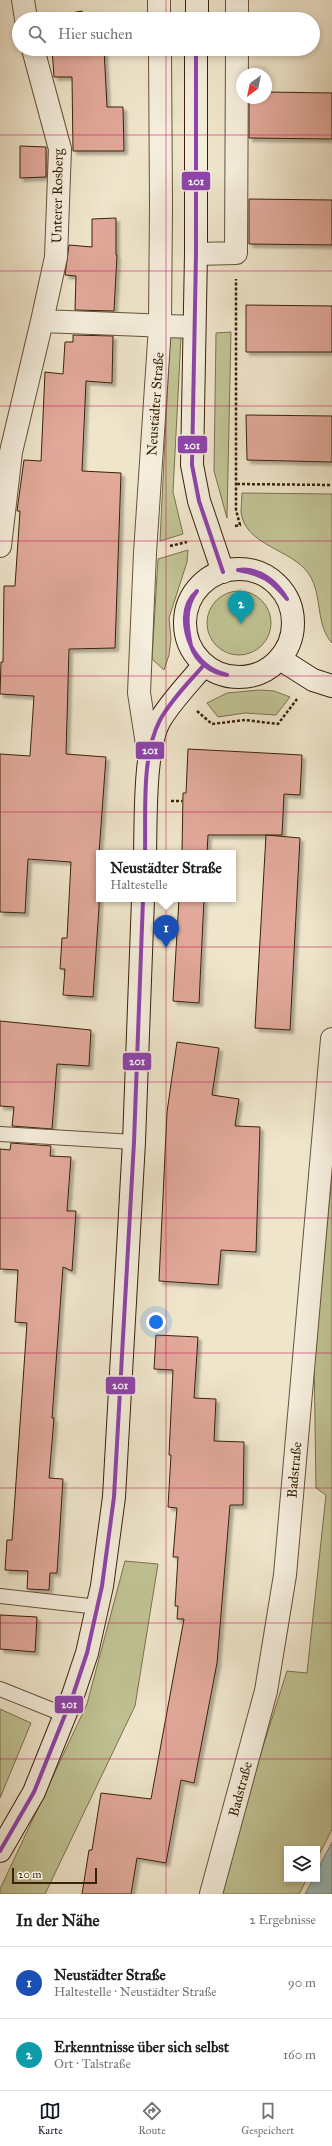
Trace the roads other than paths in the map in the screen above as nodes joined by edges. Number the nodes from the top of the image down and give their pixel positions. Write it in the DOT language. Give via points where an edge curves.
graph roads {
  1 [pos="22,0"];
  2 [pos="159,0"];
  3 [pos="197,0"];
  4 [pos="237,0"];
  5 [pos="25,12"];
  6 [pos="159,12"];
  7 [pos="197,12"];
  8 [pos="237,12"];
  9 [pos="35,56"];
  10 [pos="160,56"];
  11 [pos="196,56"];
  12 [pos="237,56"];
  13 [pos="196,254"];
  14 [pos="42,321"];
  15 [pos="160,326"];
  16 [pos="194,327"];
  17 [pos="0,546"];
  18 [pos="223,572"];
  19 [pos="280,659"];
  20 [pos="204,665"];
  21 [pos="322,683"];
  22 [pos="149,757"];
  23 [pos="145,850"];
  24 [pos="143,902"];
  25 [pos="332,1039"];
  26 [pos="0,1134"];
  27 [pos="134,1142"];
  28 [pos="0,1596"];
  29 [pos="98,1607"];
  30 [pos="0,1689"];
  31 [pos="65,1714"];
  32 [pos="0,1851"];
  33 [pos="211,1894"];
  1 -- 5 [label="street"];
  2 -- 6 [label="street"];
  3 -- 7 [label="street"];
  4 -- 8 [label="street"];
  9 -- 14 [label="street, Unterer Rosberg" via="60,149 56,257"];
  10 -- 15 [label="street, Neustädter Straße"];
  11 -- 13 [label="street"];
  12 -- 13 [label="street" via="236,253"];
  13 -- 16 [label="street"];
  14 -- 15 [label="street"];
  14 -- 17 [label="street, Unterer Rosberg" via="11,452"];
  15 -- 16 [label="street"];
  15 -- 22 [label="street, Neustädter Straße" via="145,553 139,693"];
  16 -- 18 [label="street" via="192,465 199,502"];
  18 -- 19 [label="street" via="235,569 254,571 269,578 282,590 291,606 294,623 291,640"];
  18 -- 20 [label="street" via="202,583 191,598 185,615 186,634 192,651"];
  19 -- 20 [label="street" via="271,668 255,675 238,678 220,674"];
  19 -- 21 [label="street"];
  20 -- 22 [label="street, Neustädter Straße" via="179,694 160,722"];
  22 -- 23 [label="street, Neustädter Straße"];
  24 -- 27 [label="street"];
  25 -- 33 [label="street, Badstraße" via="286,1575 266,1691"];
  26 -- 27 [label="lane"];
  27 -- 29 [label="street" via="114,1497"];
  28 -- 29 [label="lane"];
  29 -- 31 [label="street" via="87,1653"];
  30 -- 31 [label="lane"];
  31 -- 32 [label="street" via="34,1792"];
}
